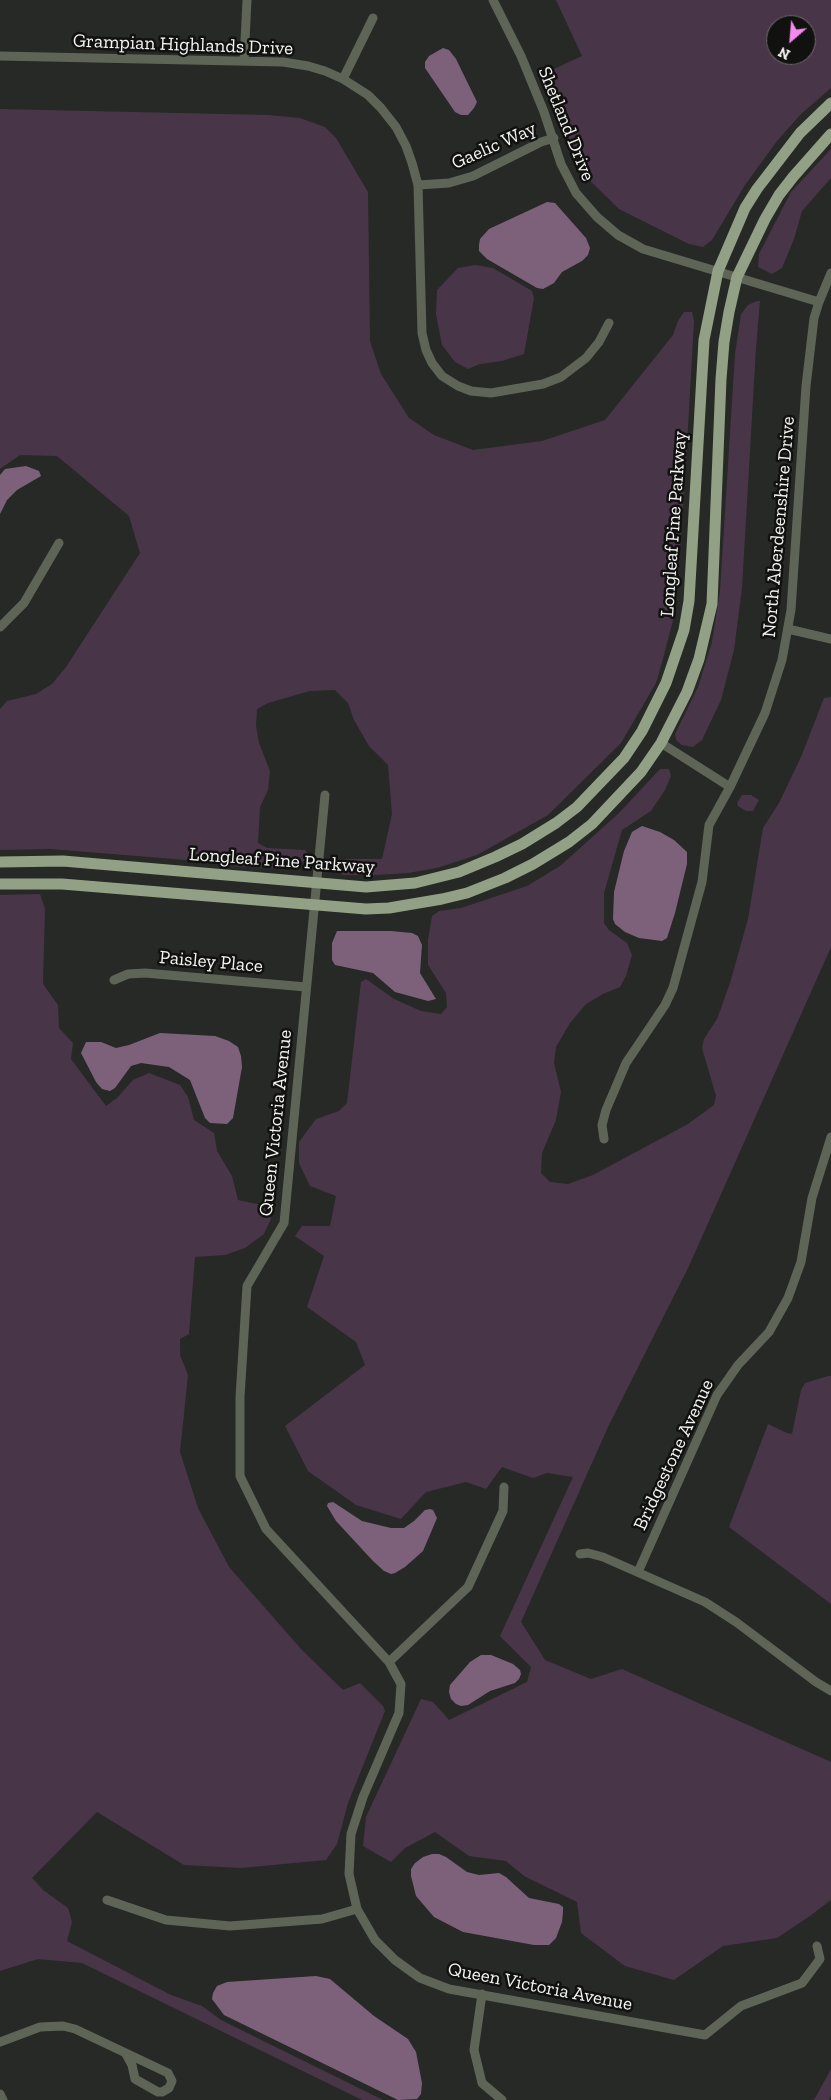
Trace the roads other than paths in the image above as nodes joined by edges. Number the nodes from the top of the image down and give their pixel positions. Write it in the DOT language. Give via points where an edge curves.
graph roads {
  1 [pos="247,0"];
  2 [pos="493,0"];
  3 [pos="373,18"];
  4 [pos="0,56"];
  5 [pos="244,61"];
  6 [pos="343,79"];
  7 [pos="831,103"];
  8 [pos="831,134"];
  9 [pos="554,138"];
  10 [pos="418,185"];
  11 [pos="718,271"];
  12 [pos="831,273"];
  13 [pos="738,277"];
  14 [pos="818,302"];
  15 [pos="609,323"];
  16 [pos="59,543"];
  17 [pos="0,627"];
  18 [pos="788,629"];
  19 [pos="831,639"];
  20 [pos="661,743"];
  21 [pos="730,787"];
  22 [pos="326,795"];
  23 [pos="0,862"];
  24 [pos="0,884"];
  25 [pos="318,884"];
  26 [pos="316,905"];
  27 [pos="114,980"];
  28 [pos="306,987"];
  29 [pos="831,1137"];
  30 [pos="604,1139"];
  31 [pos="504,1487"];
  32 [pos="580,1554"];
  33 [pos="638,1572"];
  34 [pos="389,1662"];
  35 [pos="831,1691"];
  36 [pos="107,1900"];
  37 [pos="357,1909"];
  38 [pos="817,1946"];
  39 [pos="482,1994"];
  40 [pos="0,2042"];
  41 [pos="126,2054"];
  42 [pos="0,2094"];
  43 [pos="3,2100"];
  44 [pos="502,2100"];
  1 -- 5 [label="street"];
  2 -- 9 [label="street, Shetland Drive" via="521,56"];
  3 -- 6 [label="street"];
  4 -- 5 [label="street, Grampian Highlands Drive"];
  5 -- 6 [label="street, Grampian Highlands Drive" via="308,66"];
  6 -- 10 [label="street, Grampian Highlands Drive" via="368,95 396,127 406,146"];
  7 -- 11 [label="main road, Longleaf Pine Parkway" via="800,133 757,189 745,208"];
  8 -- 13 [label="main road, Longleaf Pine Parkway" via="779,195"];
  9 -- 10 [label="street, Gaelic Way" via="473,176 449,183"];
  9 -- 11 [label="street, Shetland Drive" via="561,164 576,193 618,235 644,248"];
  10 -- 15 [label="street, Grampian Highlands Drive" via="422,334 429,356 442,376 471,391 491,393 543,384 567,373 586,358"];
  11 -- 13 [label="street, Shetland Drive"];
  11 -- 25 [label="main road, Longleaf Pine Parkway" via="704,340 689,601 682,637 666,683 642,731 624,758 577,807 548,828 496,857 459,872 415,883 366,887"];
  12 -- 14 [label="street, North Aberdeenshire Drive"];
  13 -- 14 [label="street, Shetland Drive"];
  13 -- 20 [label="main road, Longleaf Pine Parkway" via="724,342 712,604 706,635 687,692"];
  14 -- 18 [label="street, North Aberdeenshire Drive" via="806,386 797,543"];
  16 -- 17 [label="street" via="24,603"];
  18 -- 19 [label="street"];
  18 -- 21 [label="street, North Aberdeenshire Drive" via="782,660 764,713"];
  20 -- 21 [label="street"];
  20 -- 26 [label="main road, Longleaf Pine Parkway" via="641,772 592,824 533,864 505,878 466,893 414,905 366,909"];
  21 -- 30 [label="street, North Aberdeenshire Drive" via="708,825 702,882 673,988 665,1006 626,1063 606,1110 602,1125"];
  22 -- 25 [label="street, Queen Victoria Avenue"];
  23 -- 25 [label="main road, Longleaf Pine Parkway" via="63,861"];
  24 -- 26 [label="main road, Longleaf Pine Parkway" via="62,884"];
  25 -- 26 [label="street, Queen Victoria Avenue"];
  26 -- 28 [label="street, Queen Victoria Avenue"];
  27 -- 28 [label="street, Paisley Place" via="128,974 145,973"];
  28 -- 34 [label="street, Queen Victoria Avenue" via="284,1223 247,1286 240,1397 240,1476 266,1529"];
  29 -- 33 [label="street, Bridgestone Avenue" via="812,1198 801,1262 788,1298 769,1332 738,1365 717,1394"];
  31 -- 34 [label="street" via="503,1511 468,1587"];
  32 -- 33 [label="street" via="594,1554"];
  33 -- 35 [label="street" via="720,1610"];
  34 -- 37 [label="street, Queen Victoria Avenue" via="401,1684 399,1713 351,1834 349,1874"];
  36 -- 37 [label="street" via="166,1920 230,1926 322,1920"];
  37 -- 39 [label="street, Queen Victoria Avenue" via="375,1940 420,1978 449,1989"];
  38 -- 39 [label="street, Queen Victoria Avenue" via="820,1959 802,1983 740,2006 705,2035"];
  39 -- 44 [label="street" via="474,2050 482,2083"];
  40 -- 41 [label="street" via="29,2030 63,2026"];
  41 -- 41 [label="street" via="168,2073 172,2081 169,2088 158,2092 135,2079"];
  42 -- 43 [label="street"];
}
